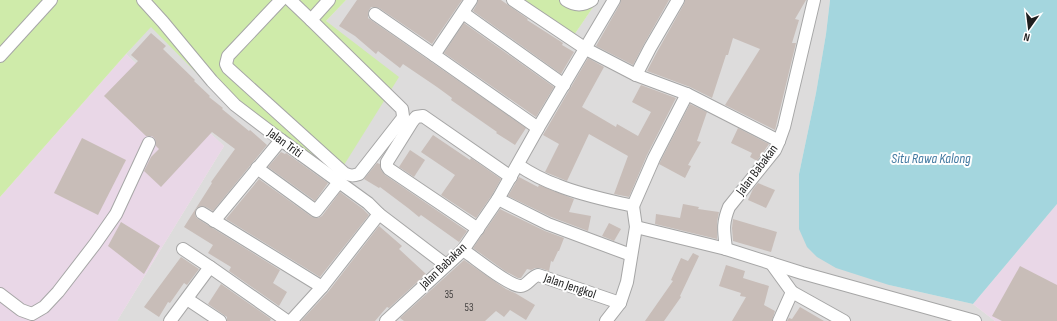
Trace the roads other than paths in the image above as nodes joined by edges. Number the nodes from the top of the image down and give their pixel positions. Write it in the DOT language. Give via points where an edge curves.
graph roads {
  1 [pos="51,0"];
  2 [pos="143,0"];
  3 [pos="281,0"];
  4 [pos="290,0"];
  5 [pos="329,0"];
  6 [pos="472,0"];
  7 [pos="513,0"];
  8 [pos="566,0"];
  9 [pos="592,0"];
  10 [pos="614,0"];
  11 [pos="678,0"];
  12 [pos="814,0"];
  13 [pos="463,13"];
  14 [pos="375,14"];
  15 [pos="311,20"];
  16 [pos="586,49"];
  17 [pos="434,55"];
  18 [pos="0,56"];
  19 [pos="636,75"];
  20 [pos="564,85"];
  21 [pos="687,94"];
  22 [pos="538,128"];
  23 [pos="280,140"];
  24 [pos="779,141"];
  25 [pos="149,144"];
  26 [pos="518,165"];
  27 [pos="257,168"];
  28 [pos="511,177"];
  29 [pos="339,182"];
  30 [pos="498,199"];
  31 [pos="632,206"];
  32 [pos="202,213"];
  33 [pos="379,214"];
  34 [pos="214,221"];
  35 [pos="636,227"];
  36 [pos="478,229"];
  37 [pos="183,249"];
  38 [pos="726,249"];
  39 [pos="463,250"];
  40 [pos="631,255"];
  41 [pos="771,263"];
  42 [pos="446,264"];
  43 [pos="210,267"];
  44 [pos="322,287"];
  45 [pos="792,292"];
  46 [pos="0,294"];
  47 [pos="187,299"];
  48 [pos="620,303"];
  49 [pos="392,319"];
  50 [pos="170,321"];
  51 [pos="220,321"];
  52 [pos="287,321"];
  53 [pos="291,321"];
  54 [pos="606,321"];
  55 [pos="779,321"];
  56 [pos="844,321"];
  57 [pos="975,321"];
  1 -- 18 [label="street"];
  2 -- 23 [label="street, Jalan Triti" via="216,86 235,105"];
  3 -- 15 [label="street" via="228,56 226,64 344,173 350,176 360,174 402,119 402,109"];
  4 -- 15 [label="street"];
  5 -- 15 [label="street"];
  6 -- 13 [label="street"];
  7 -- 16 [label="street"];
  8 -- 9 [label="street" via="572,4 585,4"];
  10 -- 16 [label="street, Jalan Babakan"];
  11 -- 19 [label="street"];
  12 -- 24 [label="street, Jalan Babakan"];
  13 -- 17 [label="street"];
  13 -- 20 [label="street"];
  14 -- 17 [label="street"];
  16 -- 19 [label="street"];
  16 -- 20 [label="street, Jalan Babakan"];
  17 -- 22 [label="street"];
  19 -- 21 [label="street"];
  20 -- 22 [label="street, Jalan Babakan"];
  21 -- 24 [label="street"];
  21 -- 31 [label="street"];
  22 -- 26 [label="street, Jalan Babakan"];
  23 -- 27 [label="street"];
  23 -- 29 [label="street, Jalan Triti"];
  24 -- 38 [label="street, Jalan Babakan" via="775,150 729,207 723,228"];
  25 -- 46 [label="street" via="116,214 44,307 32,314 21,310"];
  26 -- 28 [label="street, Jalan Babakan"];
  26 -- 31 [label="street" via="556,185"];
  27 -- 29 [label="street" via="316,211"];
  27 -- 34 [label="street"];
  28 -- 30 [label="street, Jalan Babakan"];
  28 -- 36 [label="street" via="423,116 416,117 412,122 387,166"];
  29 -- 33 [label="street, Jalan Triti"];
  30 -- 36 [label="street, Jalan Babakan"];
  30 -- 40 [label="street" via="548,224"];
  31 -- 35 [label="street"];
  32 -- 34 [label="street"];
  33 -- 42 [label="street, Jalan Triti"];
  33 -- 44 [label="street"];
  34 -- 44 [label="street"];
  35 -- 38 [label="street"];
  35 -- 40 [label="street"];
  36 -- 39 [label="street, Jalan Babakan"];
  37 -- 43 [label="street"];
  38 -- 41 [label="street"];
  39 -- 42 [label="street, Jalan Babakan"];
  39 -- 48 [label="street, Jalan Jengkol" via="519,287 525,286 533,276 538,275"];
  40 -- 48 [label="street" via="627,282"];
  41 -- 45 [label="street"];
  41 -- 57 [label="street"];
  42 -- 49 [label="street, Jalan Babakan"];
  43 -- 47 [label="street"];
  43 -- 52 [label="street"];
  44 -- 53 [label="street"];
  45 -- 55 [label="street"];
  45 -- 56 [label="street"];
  47 -- 50 [label="street"];
  47 -- 51 [label="street"];
  48 -- 54 [label="street"];
}
